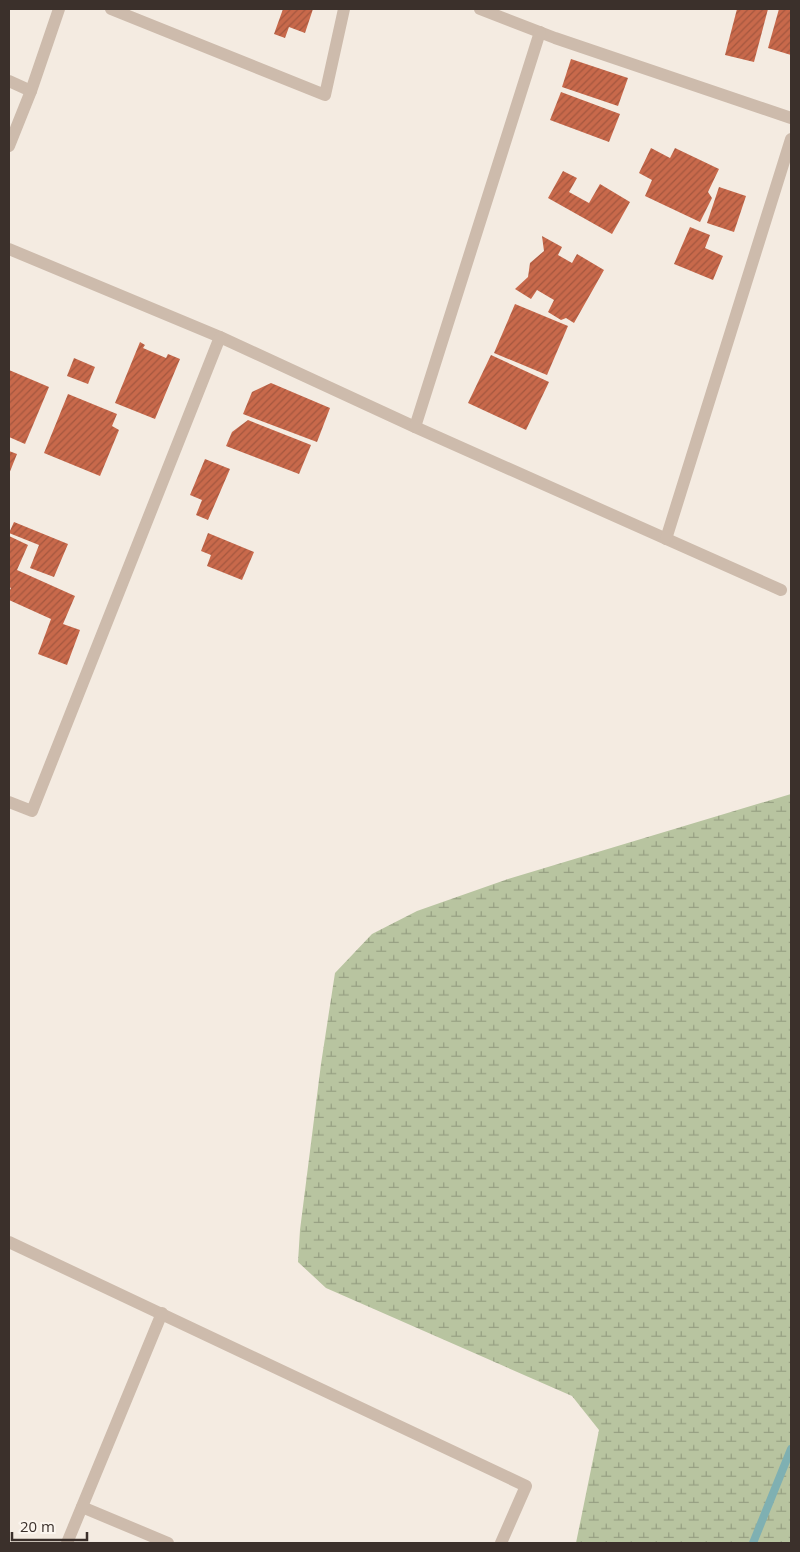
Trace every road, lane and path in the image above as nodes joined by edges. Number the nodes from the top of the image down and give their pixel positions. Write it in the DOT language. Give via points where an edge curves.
graph roads {
  1 [pos="59,9"];
  2 [pos="110,9"];
  3 [pos="344,9"];
  4 [pos="480,9"];
  5 [pos="540,32"];
  6 [pos="9,81"];
  7 [pos="31,91"];
  8 [pos="791,118"];
  9 [pos="791,140"];
  10 [pos="9,146"];
  11 [pos="9,249"];
  12 [pos="220,337"];
  13 [pos="415,427"];
  14 [pos="666,539"];
  15 [pos="781,590"];
  16 [pos="9,802"];
  17 [pos="9,1242"];
  18 [pos="162,1313"];
  19 [pos="82,1507"];
  20 [pos="68,1543"];
  21 [pos="168,1543"];
  22 [pos="501,1543"];
  1 -- 7 [label="street"];
  2 -- 3 [label="street" via="325,95"];
  4 -- 5 [label="street"];
  5 -- 8 [label="street"];
  5 -- 13 [label="street"];
  6 -- 7 [label="street"];
  7 -- 10 [label="street"];
  9 -- 14 [label="street"];
  11 -- 12 [label="street"];
  12 -- 13 [label="street"];
  12 -- 16 [label="street" via="32,811"];
  13 -- 14 [label="street"];
  14 -- 15 [label="street"];
  17 -- 18 [label="street"];
  18 -- 19 [label="street"];
  18 -- 22 [label="street" via="526,1486"];
  19 -- 20 [label="street"];
  19 -- 21 [label="street"];
}
